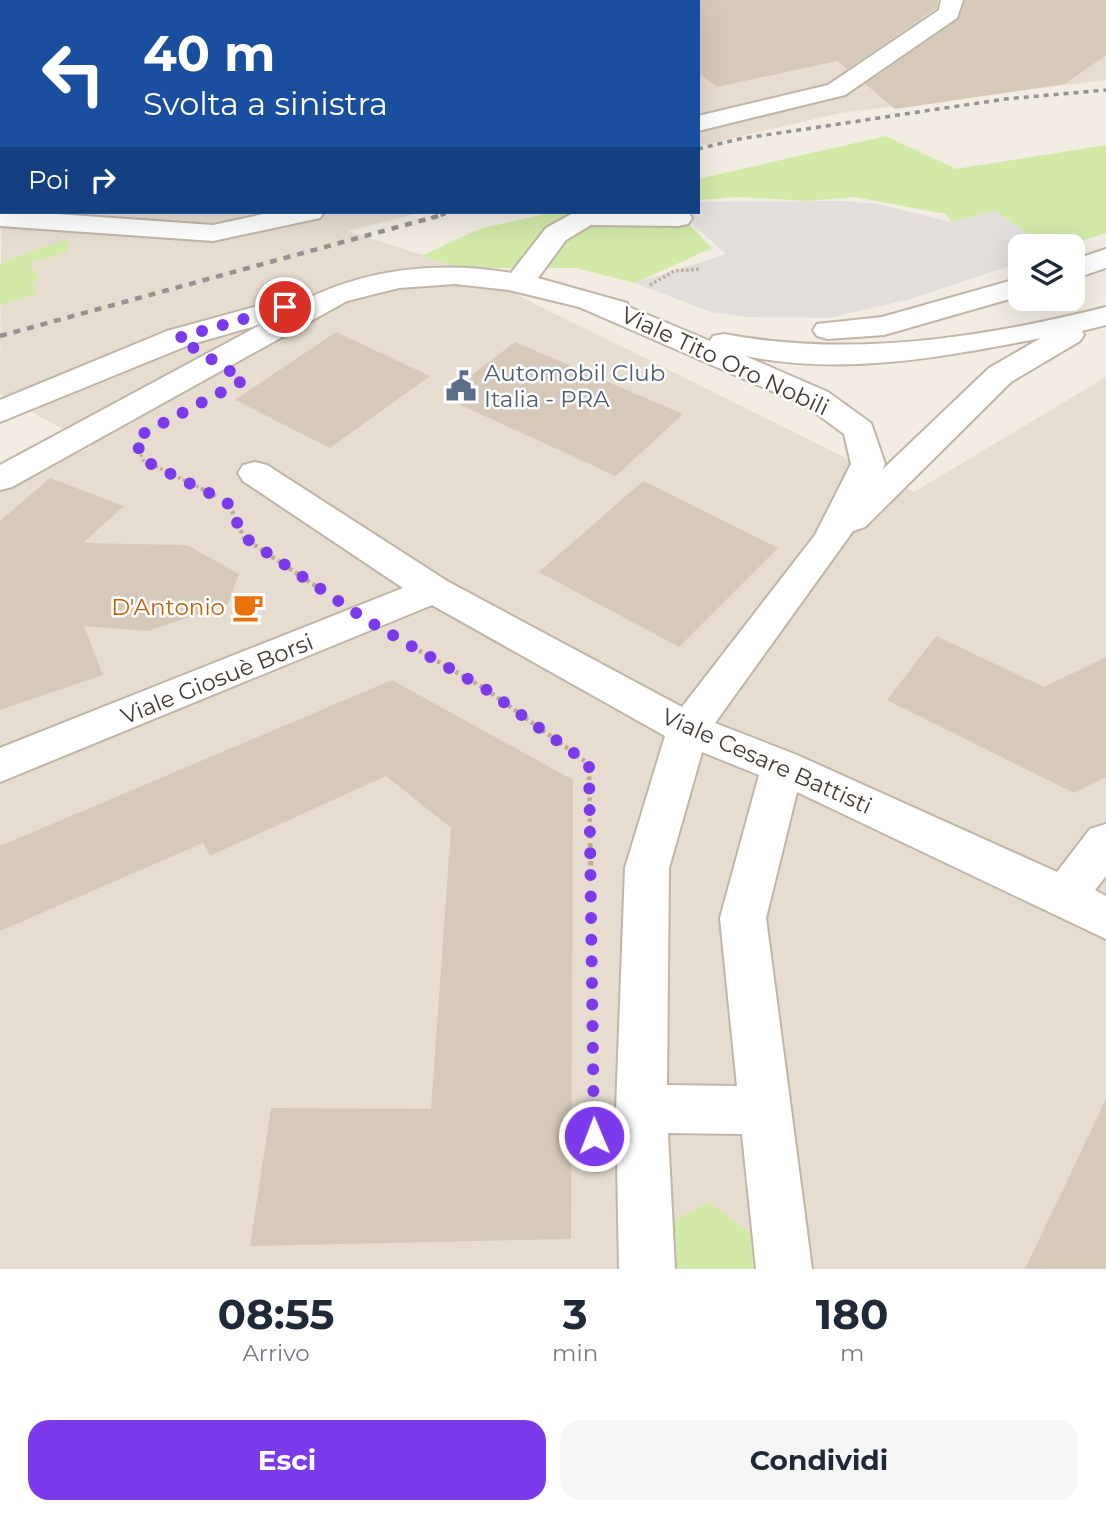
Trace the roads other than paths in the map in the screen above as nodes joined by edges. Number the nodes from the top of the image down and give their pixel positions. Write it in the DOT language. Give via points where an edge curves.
graph roads {
  1 [pos="976,0"];
  2 [pos="950,7"];
  3 [pos="700,123"];
  4 [pos="301,214"];
  5 [pos="0,218"];
  6 [pos="678,218"];
  7 [pos="1106,258"];
  8 [pos="1085,266"];
  9 [pos="520,281"];
  10 [pos="1008,290"];
  11 [pos="337,295"];
  12 [pos="591,300"];
  13 [pos="1103,317"];
  14 [pos="0,412"];
  15 [pos="255,473"];
  16 [pos="0,479"];
  17 [pos="830,540"];
  18 [pos="434,590"];
  19 [pos="688,729"];
  20 [pos="0,766"];
  21 [pos="782,766"];
  22 [pos="1106,842"];
  23 [pos="1065,896"];
  24 [pos="1106,919"];
  25 [pos="641,1109"];
  26 [pos="764,1110"];
  27 [pos="647,1269"];
  28 [pos="784,1269"];
  1 -- 2 [label="street"];
  2 -- 3 [label="street" via="836,89"];
  4 -- 5 [label="street" via="213,233"];
  6 -- 9 [label="street" via="586,217 556,234"];
  7 -- 8 [label="street"];
  9 -- 11 [label="street, Viale Tito Oro Nobili" via="443,275 397,279"];
  9 -- 12 [label="street, Viale Tito Oro Nobili"];
  10 -- 12 [label="street" via="884,326 794,333 710,327"];
  11 -- 14 [label="street" via="178,338"];
  11 -- 16 [label="street, Viale Tito Oro Nobili"];
  12 -- 13 [label="street, Viale Tito Oro Nobili" via="697,337 793,353 892,353"];
  12 -- 17 [label="street, Viale Tito Oro Nobili" via="817,399 859,430 868,464"];
  13 -- 17 [label="street, Viale Tito Oro Nobili" via="1000,375"];
  15 -- 18 [label="street, Viale Cesare Battisti"];
  17 -- 19 [label="street, Viale Tito Oro Nobili"];
  18 -- 19 [label="street, Viale Cesare Battisti"];
  18 -- 20 [label="street, Viale Giosuè Borsi"];
  19 -- 21 [label="street, Viale Cesare Battisti"];
  19 -- 25 [label="street" via="647,868"];
  21 -- 23 [label="street, Viale Cesare Battisti"];
  21 -- 26 [label="street" via="743,918"];
  22 -- 23 [label="street"];
  23 -- 24 [label="street, Viale Cesare Battisti"];
  25 -- 26 [label="street"];
  25 -- 27 [label="street"];
  26 -- 28 [label="street"];
}
